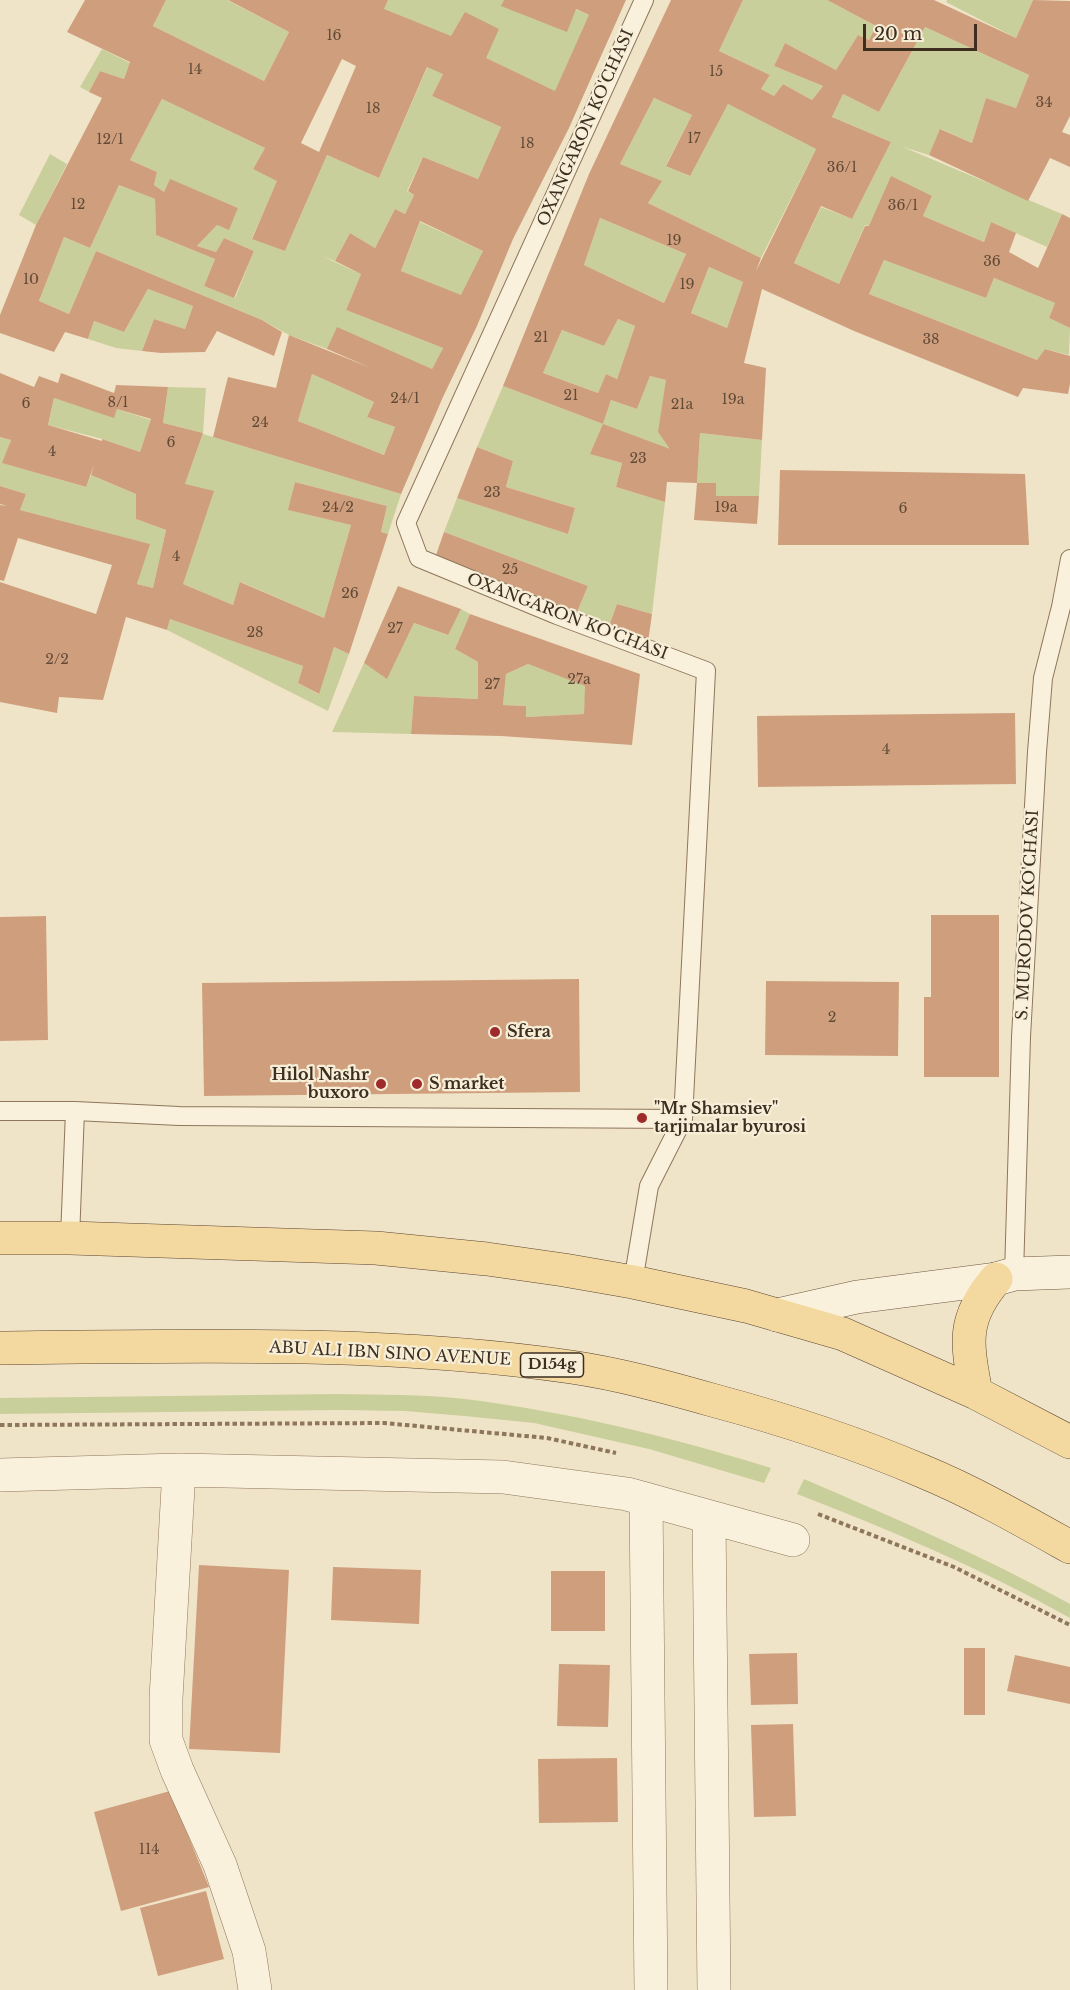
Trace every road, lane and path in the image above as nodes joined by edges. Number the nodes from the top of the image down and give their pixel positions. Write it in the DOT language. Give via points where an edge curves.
graph roads {
  1 [pos="644,0"];
  2 [pos="1070,559"];
  3 [pos="0,1111"];
  4 [pos="75,1111"];
  5 [pos="683,1119"];
  6 [pos="70,1238"];
  7 [pos="0,1239"];
  8 [pos="1070,1272"];
  9 [pos="1005,1277"];
  10 [pos="633,1282"];
  11 [pos="777,1315"];
  12 [pos="0,1348"];
  13 [pos="976,1393"];
  14 [pos="1070,1442"];
  15 [pos="179,1470"];
  16 [pos="0,1475"];
  17 [pos="646,1499"];
  18 [pos="709,1517"];
  19 [pos="793,1540"];
  20 [pos="1070,1547"];
  21 [pos="255,1990"];
  22 [pos="651,1990"];
  23 [pos="714,1990"];
  1 -- 5 [label="lane, OXANGARON KO'CHASI" via="406,523 419,558 706,671"];
  2 -- 9 [label="lane, S. MURODOV KO'CHASI" via="1043,678"];
  3 -- 4 [label="lane"];
  4 -- 5 [label="lane" via="179,1116"];
  4 -- 6 [label="lane"];
  5 -- 10 [label="lane, OXANGARON KO'CHASI" via="649,1186"];
  6 -- 7 [label="main road"];
  6 -- 10 [label="main road" via="376,1248 487,1259"];
  8 -- 9 [label="street"];
  9 -- 11 [label="street" via="857,1297"];
  9 -- 13 [label="main road" via="985,1292 971,1321 969,1358"];
  10 -- 11 [label="main road"];
  11 -- 13 [label="main road" via="843,1334"];
  12 -- 20 [label="main road, ABU ALI IBN SINO AVENUE / D154g" via="350,1349 573,1367 659,1385 846,1441 924,1472"];
  13 -- 14 [label="main road"];
  15 -- 16 [label="street"];
  15 -- 17 [label="street" via="503,1477"];
  15 -- 21 [label="street" via="166,1740 220,1865 249,1951"];
  17 -- 18 [label="street"];
  17 -- 22 [label="street"];
  18 -- 19 [label="street"];
  18 -- 23 [label="street"];
}
